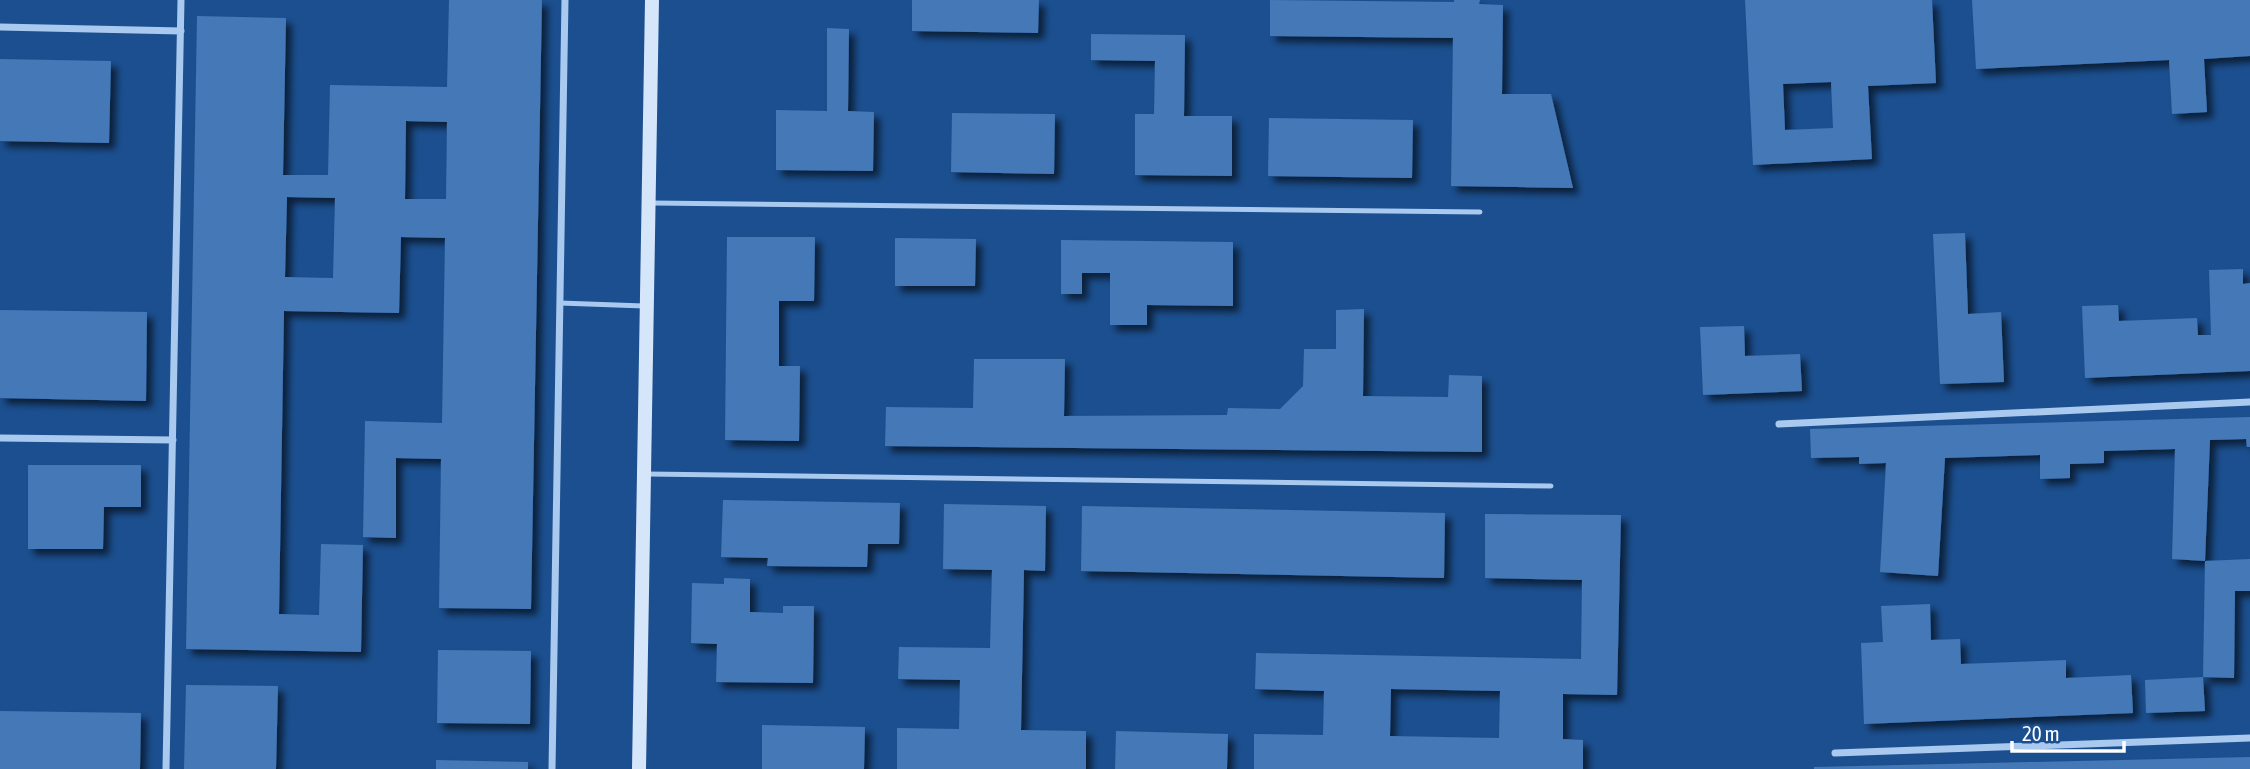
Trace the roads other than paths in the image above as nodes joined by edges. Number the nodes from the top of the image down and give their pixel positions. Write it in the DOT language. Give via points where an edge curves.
graph roads {
  1 [pos="181,0"];
  2 [pos="565,0"];
  3 [pos="652,0"];
  4 [pos="0,27"];
  5 [pos="181,31"];
  6 [pos="648,203"];
  7 [pos="1480,212"];
  8 [pos="560,303"];
  9 [pos="646,306"];
  10 [pos="2250,402"];
  11 [pos="1779,424"];
  12 [pos="0,438"];
  13 [pos="173,440"];
  14 [pos="643,474"];
  15 [pos="1551,486"];
  16 [pos="2250,738"];
  17 [pos="1835,753"];
  18 [pos="166,769"];
  19 [pos="552,769"];
  20 [pos="639,769"];
  1 -- 5 [label="street"];
  2 -- 8 [label="street"];
  3 -- 6 [label="street"];
  4 -- 5 [label="street"];
  5 -- 13 [label="street"];
  6 -- 7 [label="lane"];
  6 -- 9 [label="street"];
  8 -- 9 [label="lane"];
  8 -- 19 [label="street"];
  9 -- 14 [label="street"];
  10 -- 11 [label="street"];
  12 -- 13 [label="street"];
  13 -- 18 [label="street"];
  14 -- 15 [label="lane"];
  14 -- 20 [label="street"];
  16 -- 17 [label="street"];
}
